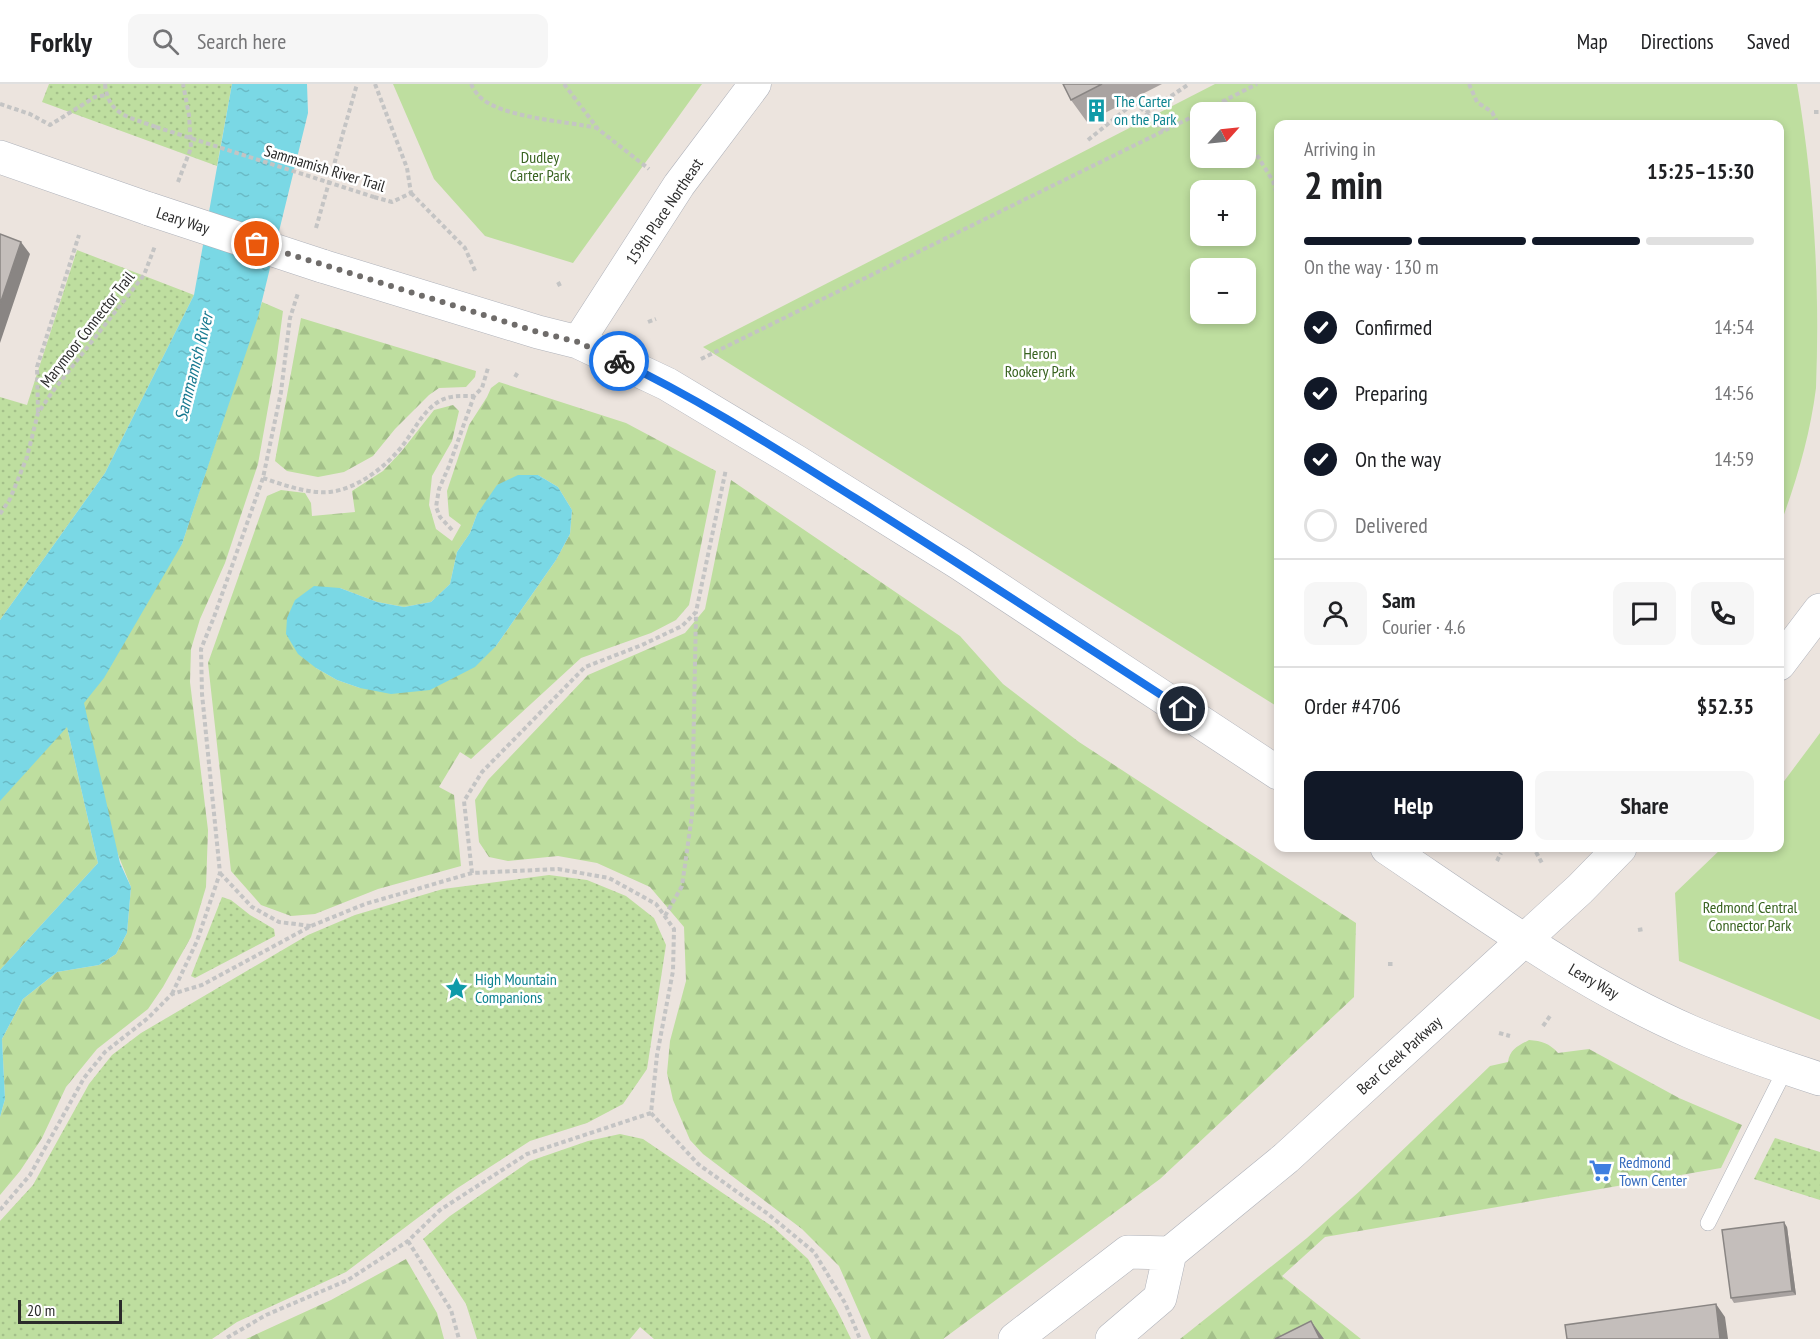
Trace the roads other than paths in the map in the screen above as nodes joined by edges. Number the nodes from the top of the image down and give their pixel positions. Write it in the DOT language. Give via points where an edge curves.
graph roads {
  1 [pos="755,84"];
  2 [pos="0,157"];
  3 [pos="578,342"];
  4 [pos="1820,610"];
  5 [pos="1784,657"];
  6 [pos="1274,770"];
  7 [pos="1393,852"];
  8 [pos="1616,852"];
  9 [pos="1524,939"];
  10 [pos="1786,1068"];
  11 [pos="1820,1078"];
  12 [pos="1708,1222"];
  13 [pos="1170,1253"];
  14 [pos="1015,1339"];
  15 [pos="1112,1339"];
  1 -- 3 [label="street, 159th Place Northeast" via="679,185"];
  2 -- 3 [label="street, Leary Way, bridge" via="162,200 311,275"];
  3 -- 6 [label="street, Leary Way" via="667,384 797,462"];
  4 -- 5 [label="street"];
  7 -- 9 [label="street, Leary Way"];
  8 -- 9 [label="street, Bear Creek Parkway"];
  9 -- 10 [label="street, Leary Way" via="1691,1032"];
  9 -- 13 [label="street, Bear Creek Parkway" via="1286,1158"];
  10 -- 11 [label="street, Leary Way"];
  10 -- 12 [label="lane"];
  13 -- 14 [label="street" via="1128,1252"];
  13 -- 15 [label="street" via="1161,1298"];
}
